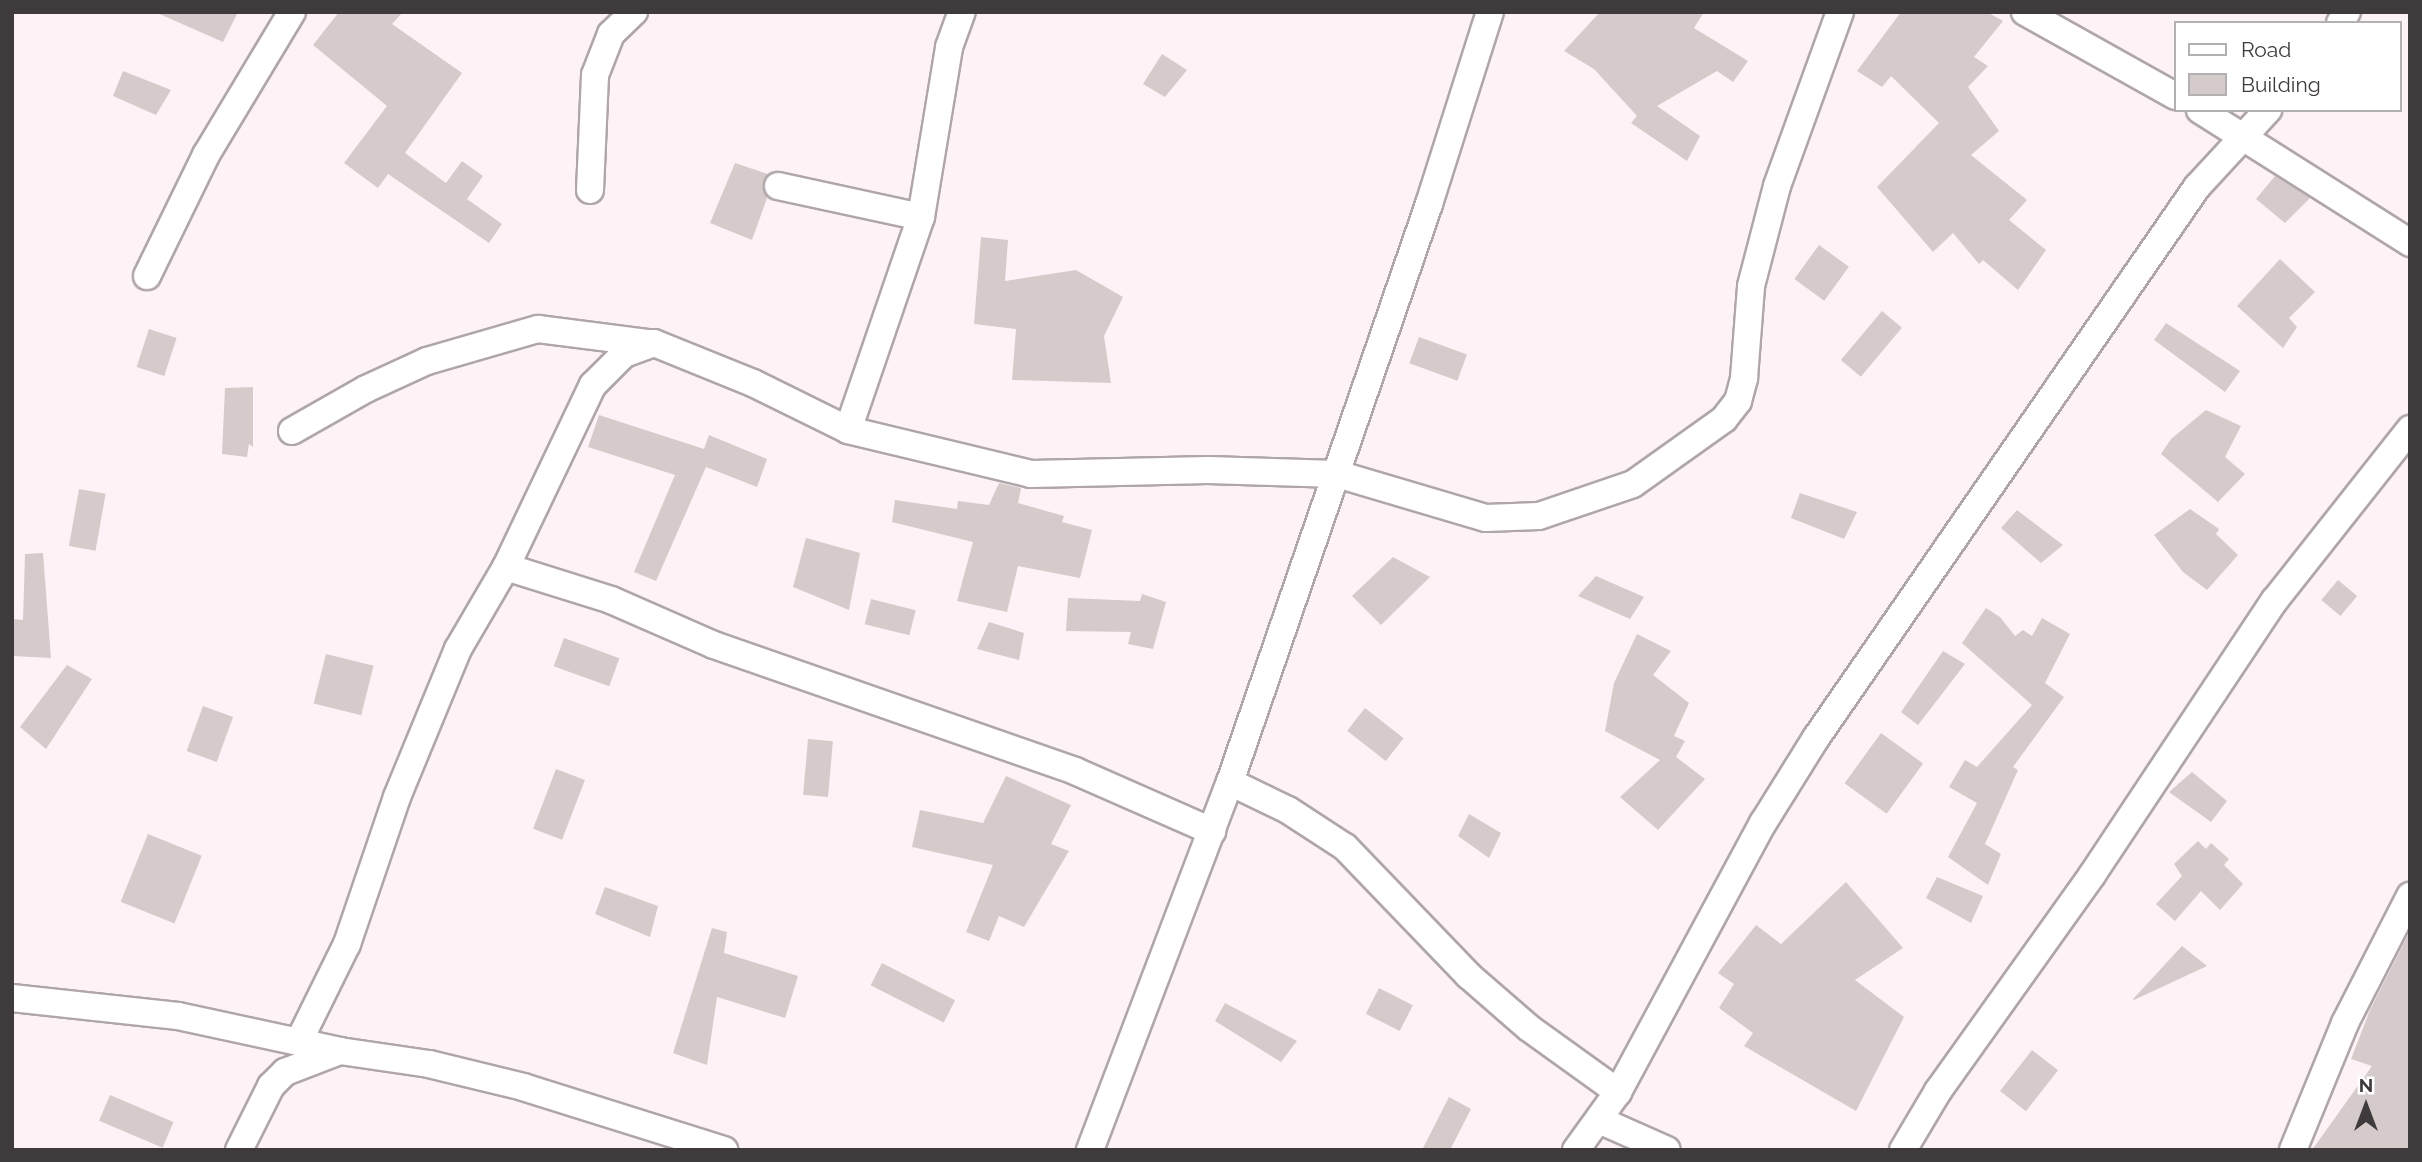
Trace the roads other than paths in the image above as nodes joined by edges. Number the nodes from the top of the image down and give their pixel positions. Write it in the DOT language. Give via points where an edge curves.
graph roads {
  1 [pos="292,12"];
  2 [pos="634,12"];
  3 [pos="962,12"];
  4 [pos="1490,12"];
  5 [pos="1840,12"];
  6 [pos="2025,12"];
  7 [pos="2174,95"];
  8 [pos="2203,112"];
  9 [pos="2266,112"];
  10 [pos="2246,137"];
  11 [pos="778,186"];
  12 [pos="590,190"];
  13 [pos="921,217"];
  14 [pos="2410,243"];
  15 [pos="147,276"];
  16 [pos="654,343"];
  17 [pos="2410,429"];
  18 [pos="848,430"];
  19 [pos="292,431"];
  20 [pos="1337,474"];
  21 [pos="506,567"];
  22 [pos="1230,782"];
  23 [pos="1213,831"];
  24 [pos="2410,896"];
  25 [pos="12,998"];
  26 [pos="299,1041"];
  27 [pos="340,1051"];
  28 [pos="1618,1092"];
  29 [pos="1599,1120"];
  30 [pos="239,1150"];
  31 [pos="724,1150"];
  32 [pos="1090,1150"];
  33 [pos="1576,1150"];
  34 [pos="1667,1150"];
  35 [pos="1903,1150"];
  36 [pos="2293,1150"];
  1 -- 15 [label="street" via="206,155"];
  2 -- 12 [label="street" via="611,34 595,75"];
  3 -- 13 [label="street" via="949,47"];
  4 -- 20 [label="street"];
  5 -- 20 [label="street" via="1777,186 1751,286 1744,378 1738,401 1724,419 1633,484 1539,516 1486,518"];
  6 -- 7 [label="street"];
  8 -- 10 [label="street"];
  9 -- 10 [label="street"];
  10 -- 14 [label="street"];
  10 -- 28 [label="street" via="2197,187 1816,738 1763,823"];
  11 -- 13 [label="street"];
  13 -- 18 [label="street"];
  16 -- 18 [label="street" via="753,383"];
  16 -- 19 [label="street" via="538,329 427,361"];
  16 -- 21 [label="street" via="624,354 593,385"];
  17 -- 35 [label="street" via="2275,600 2092,875 1938,1091"];
  18 -- 20 [label="street" via="1031,474 1208,470"];
  20 -- 22 [label="street"];
  21 -- 23 [label="street" via="611,600 714,645 1075,771"];
  21 -- 26 [label="street" via="458,649 397,797 347,944"];
  22 -- 23 [label="street"];
  22 -- 28 [label="street" via="1288,810 1345,847 1468,975 1529,1028"];
  23 -- 32 [label="street"];
  24 -- 36 [label="street" via="2345,1023"];
  25 -- 26 [label="street" via="178,1016"];
  26 -- 27 [label="street"];
  27 -- 30 [label="street" via="285,1072 271,1086"];
  27 -- 31 [label="street" via="429,1064 523,1087"];
  28 -- 29 [label="street"];
  29 -- 33 [label="street"];
  29 -- 34 [label="street"];
}
